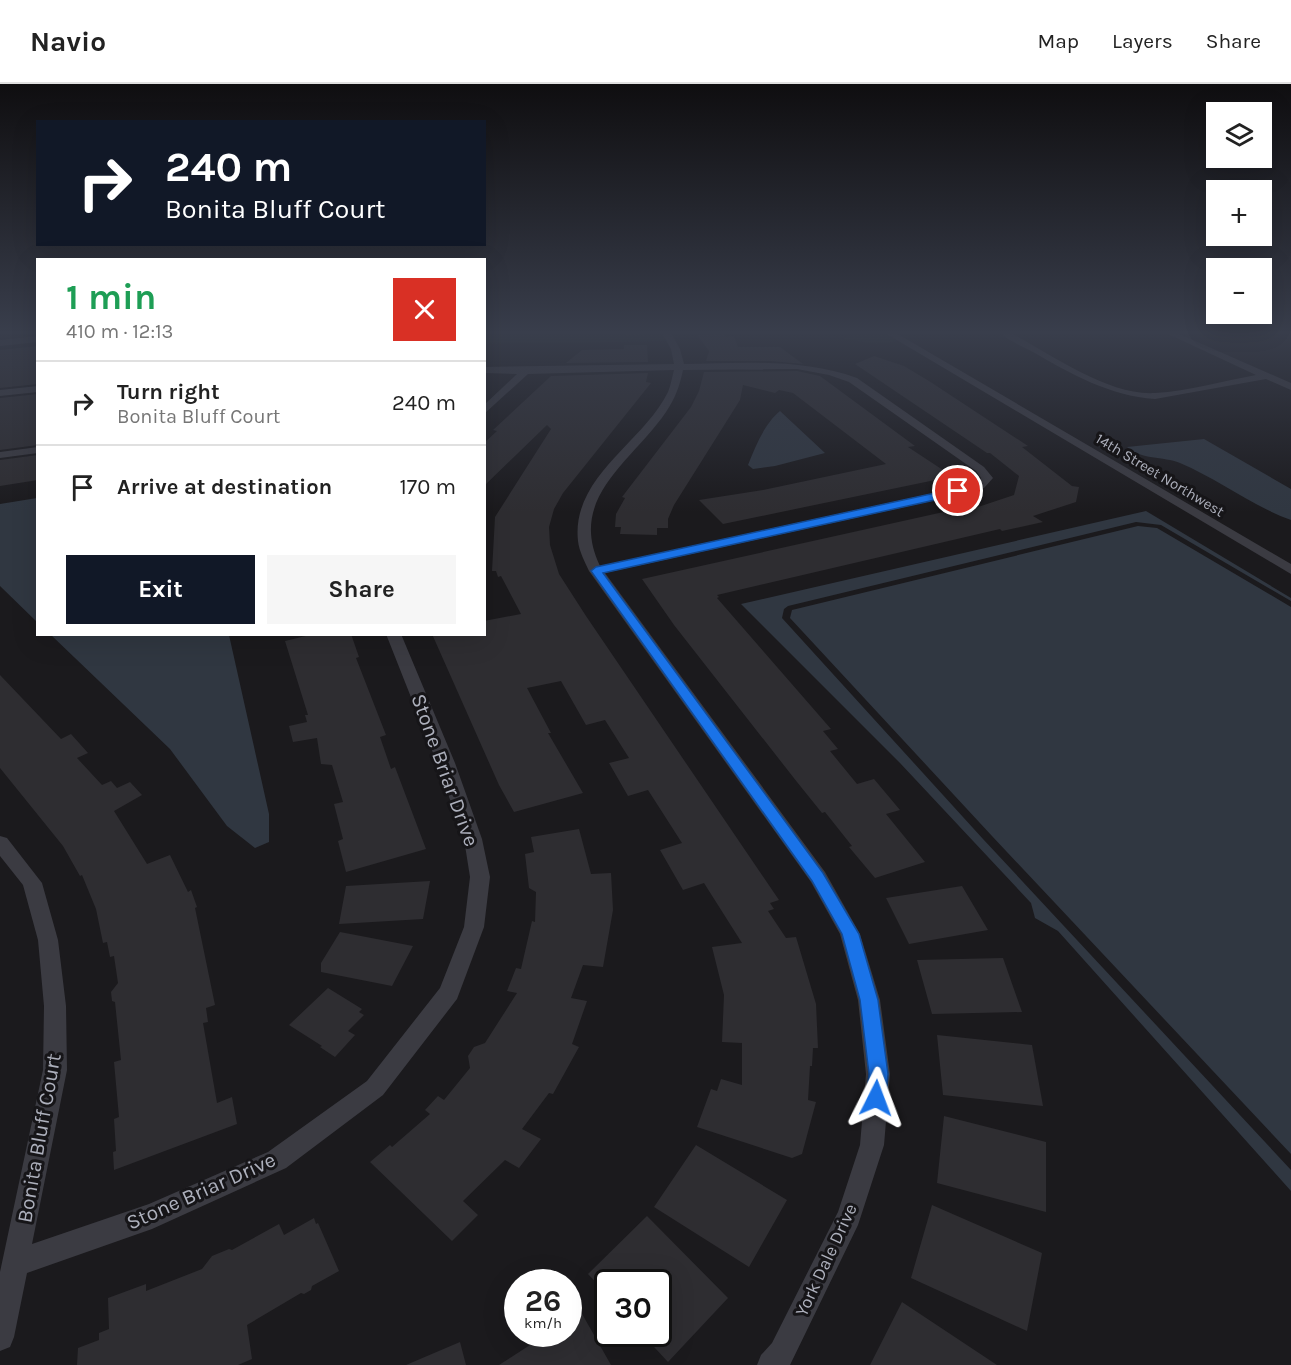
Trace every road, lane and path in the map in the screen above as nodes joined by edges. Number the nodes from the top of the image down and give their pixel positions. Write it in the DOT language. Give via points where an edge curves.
graph roads {
  1 [pos="503,393"];
  2 [pos="672,393"];
  3 [pos="871,393"];
  4 [pos="991,393"];
  5 [pos="1125,393"];
  6 [pos="1173,393"];
  7 [pos="486,409"];
  8 [pos="36,450"];
  9 [pos="0,455"];
  10 [pos="1291,570"];
  11 [pos="596,571"];
  12 [pos="394,636"];
  13 [pos="0,843"];
  14 [pos="16,1263"];
  15 [pos="0,1336"];
  16 [pos="771,1365"];
  1 -- 7 [label="street"];
  2 -- 11 [label="street, York Dale Drive" via="593,495 585,515 584,541"];
  3 -- 11 [label="street" via="980,469 987,478 981,485 958,491"];
  4 -- 10 [label="street, 14th Street Northwest"];
  5 -- 6 [label="street" via="1139,397"];
  8 -- 9 [label="street"];
  11 -- 16 [label="street, York Dale Drive" via="818,877 850,934 869,1000 878,1074 872,1145 849,1216 782,1353"];
  12 -- 14 [label="street, Stone Briar Drive" via="446,763 473,839 480,877 474,927 449,993 375,1088 277,1160 152,1216"];
  13 -- 14 [label="street, Bonita Bluff Court" via="32,883 48,940 55,1006 55,1070"];
  14 -- 15 [label="street, Bonita Bluff Court"];
}
